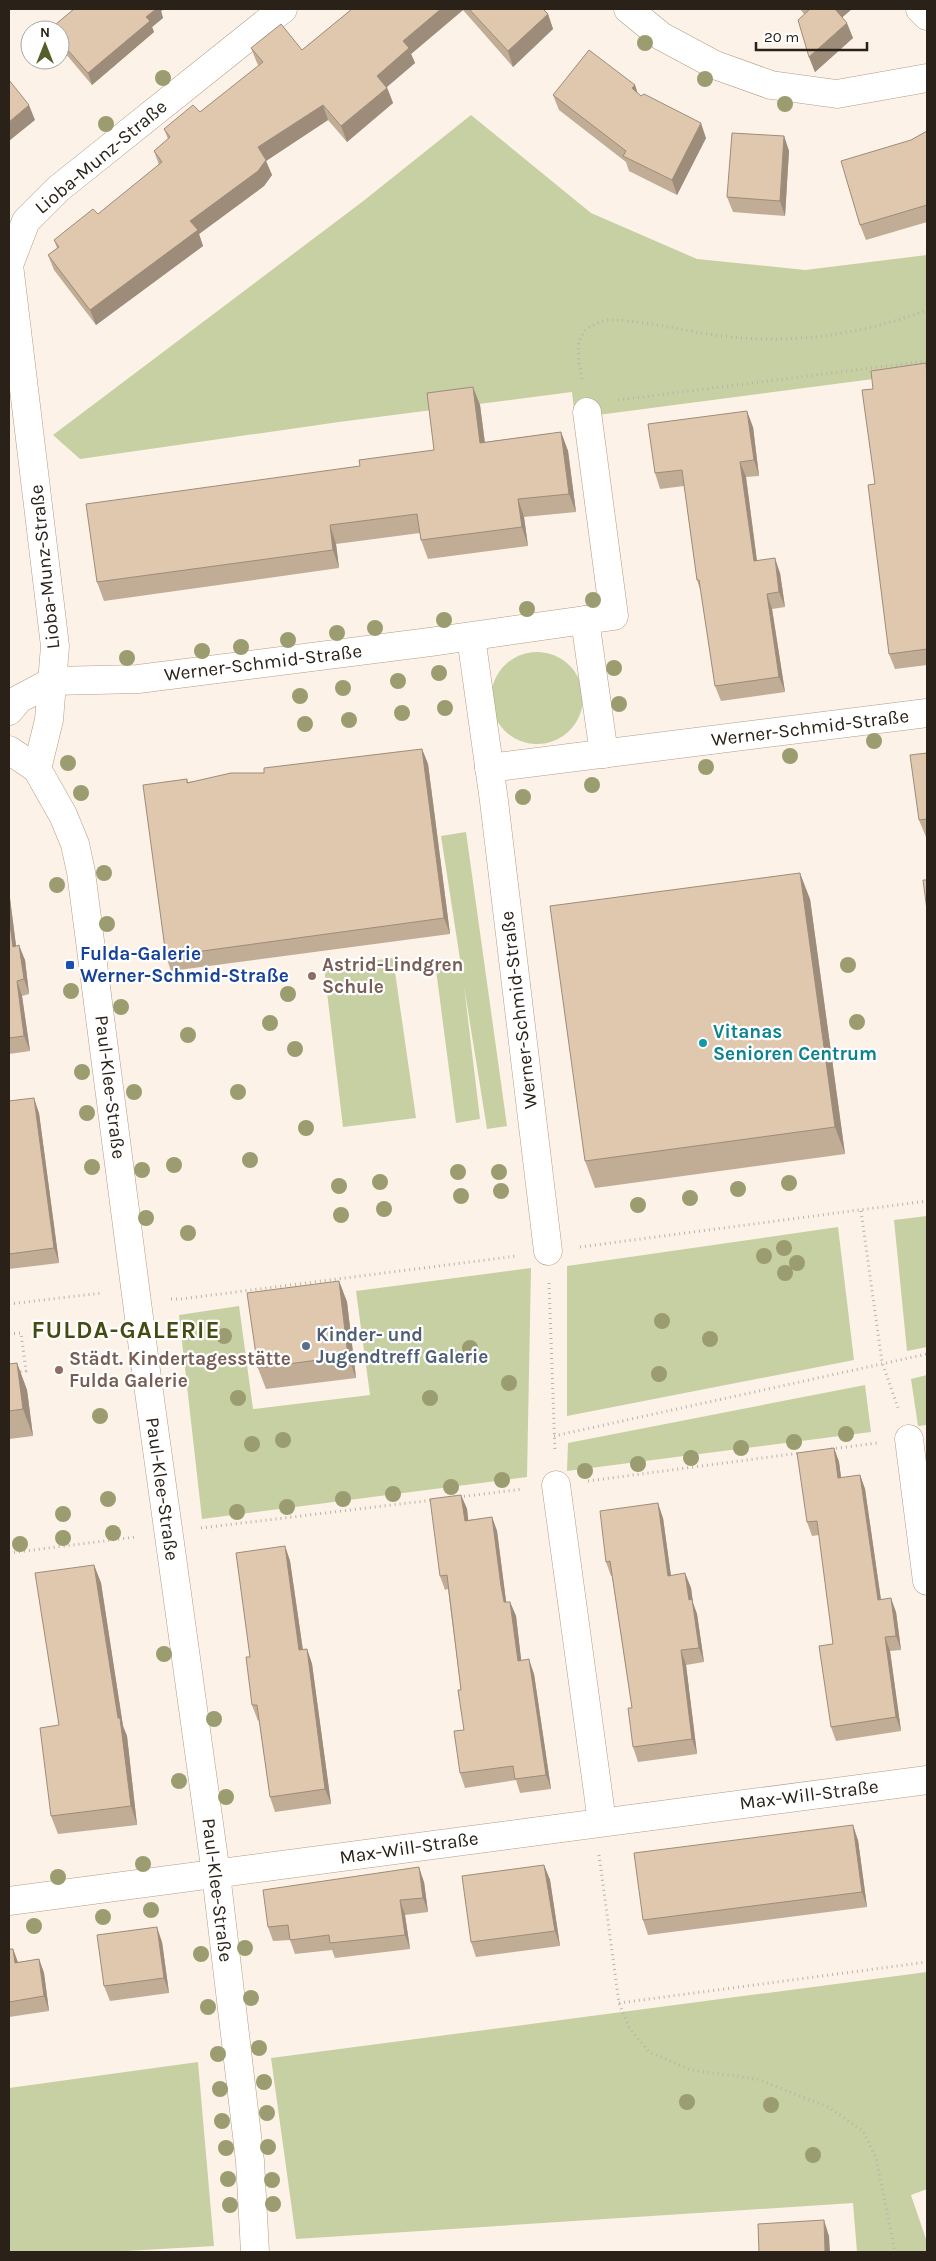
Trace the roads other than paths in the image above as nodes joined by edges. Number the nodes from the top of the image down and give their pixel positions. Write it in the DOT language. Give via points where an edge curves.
graph roads {
  1 [pos="283,9"];
  2 [pos="628,9"];
  3 [pos="920,9"];
  4 [pos="927,16"];
  5 [pos="927,78"];
  6 [pos="587,408"];
  7 [pos="586,620"];
  8 [pos="471,637"];
  9 [pos="53,681"];
  10 [pos="9,711"];
  11 [pos="927,712"];
  12 [pos="9,750"];
  13 [pos="604,754"];
  14 [pos="490,768"];
  15 [pos="37,769"];
  16 [pos="548,1252"];
  17 [pos="909,1439"];
  18 [pos="556,1485"];
  19 [pos="927,1581"];
  20 [pos="927,1780"];
  21 [pos="602,1822"];
  22 [pos="216,1874"];
  23 [pos="9,1901"];
  24 [pos="255,2252"];
  1 -- 9 [label="street, Lioba-Munz-Straße" via="58,189 26,221 9,266 53,626"];
  2 -- 5 [label="street" via="661,36 715,65 771,84 837,94"];
  3 -- 4 [label="street"];
  6 -- 7 [label="street, Werner-Schmid-Straße" via="614,616"];
  7 -- 8 [label="street, Werner-Schmid-Straße"];
  7 -- 13 [label="street"];
  8 -- 9 [label="street, Werner-Schmid-Straße" via="138,679"];
  8 -- 14 [label="street, Werner-Schmid-Straße"];
  9 -- 10 [label="street" via="19,699"];
  9 -- 15 [label="street, Lioba-Munz-Straße" via="49,720"];
  11 -- 13 [label="street, Werner-Schmid-Straße"];
  12 -- 15 [label="street, Paul-Klee-Straße"];
  13 -- 14 [label="street, Werner-Schmid-Straße"];
  14 -- 16 [label="street, Werner-Schmid-Straße"];
  15 -- 22 [label="street, Paul-Klee-Straße" via="63,814 75,844 81,872"];
  17 -- 19 [label="street"];
  18 -- 21 [label="street"];
  20 -- 21 [label="street, Max-Will-Straße"];
  21 -- 22 [label="street, Max-Will-Straße"];
  22 -- 23 [label="street, Max-Will-Straße"];
  22 -- 24 [label="street, Paul-Klee-Straße" via="250,2161"];
}
